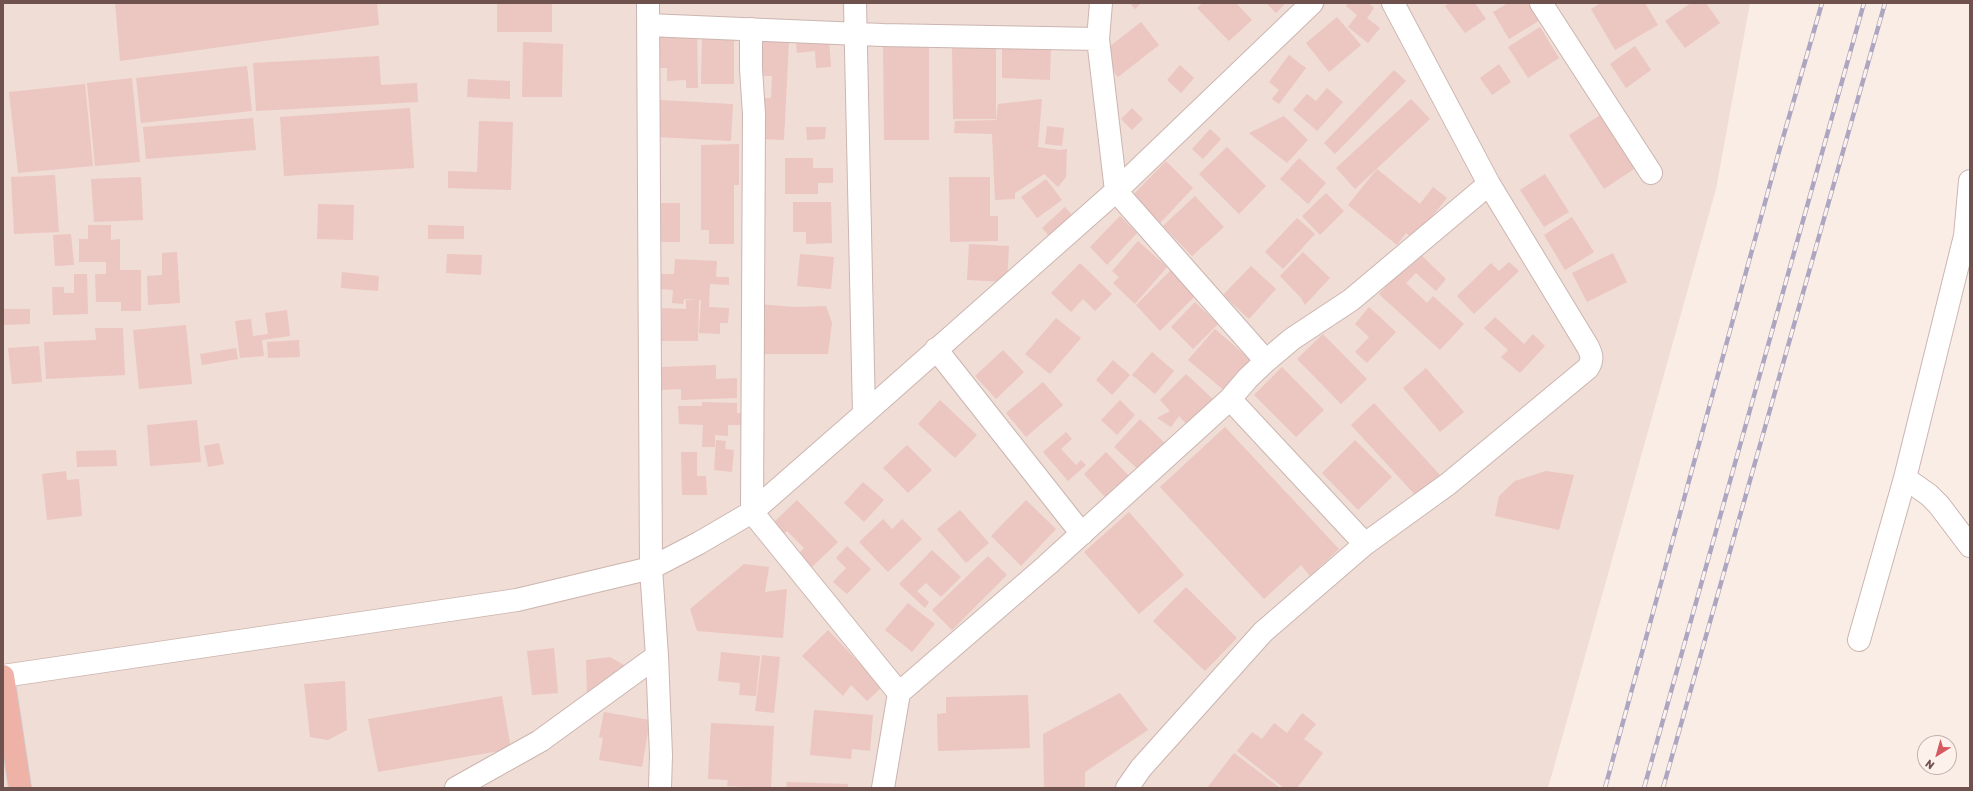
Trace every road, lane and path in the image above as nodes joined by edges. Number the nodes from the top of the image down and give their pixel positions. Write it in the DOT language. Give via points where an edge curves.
graph roads {
  1 [pos="648,3"];
  2 [pos="855,3"];
  3 [pos="1101,3"];
  4 [pos="1312,3"];
  5 [pos="1393,3"];
  6 [pos="1541,3"];
  7 [pos="648,25"];
  8 [pos="751,29"];
  9 [pos="856,34"];
  10 [pos="1098,39"];
  11 [pos="1651,173"];
  12 [pos="1970,181"];
  13 [pos="1489,184"];
  14 [pos="1116,191"];
  15 [pos="936,349"];
  16 [pos="1266,361"];
  17 [pos="1230,399"];
  18 [pos="864,414"];
  19 [pos="1905,478"];
  20 [pos="752,512"];
  21 [pos="1082,534"];
  22 [pos="1365,544"];
  23 [pos="1970,546"];
  24 [pos="650,568"];
  25 [pos="1859,640"];
  26 [pos="657,656"];
  27 [pos="3,676"];
  28 [pos="899,693"];
  29 [pos="20,788"];
  30 [pos="456,788"];
  31 [pos="660,788"];
  32 [pos="883,788"];
  33 [pos="1127,788"];
  1 -- 7 [label="street"];
  2 -- 9 [label="street"];
  3 -- 10 [label="street"];
  4 -- 14 [label="street"];
  5 -- 13 [label="street"];
  6 -- 11 [label="street"];
  7 -- 8 [label="street"];
  7 -- 24 [label="street"];
  8 -- 9 [label="street"];
  8 -- 20 [label="street" via="754,114"];
  9 -- 10 [label="street"];
  9 -- 18 [label="street"];
  10 -- 14 [label="street"];
  12 -- 19 [label="street" via="1965,236"];
  13 -- 16 [label="street" via="1351,300 1292,339"];
  13 -- 22 [label="street" via="1588,346 1592,363 1448,484"];
  14 -- 15 [label="street"];
  14 -- 16 [label="street"];
  15 -- 18 [label="street"];
  15 -- 21 [label="street"];
  16 -- 17 [label="street"];
  17 -- 21 [label="street"];
  17 -- 22 [label="street"];
  18 -- 20 [label="street"];
  19 -- 23 [label="street" via="1939,505"];
  19 -- 25 [label="street"];
  20 -- 24 [label="street"];
  20 -- 28 [label="street"];
  21 -- 28 [label="street"];
  22 -- 33 [label="street" via="1263,632 1141,768"];
  24 -- 26 [label="street"];
  24 -- 27 [label="street" via="517,600"];
  26 -- 30 [label="street" via="540,741"];
  26 -- 31 [label="street"];
  27 -- 29 [label="highway"];
  28 -- 32 [label="street"];
}
